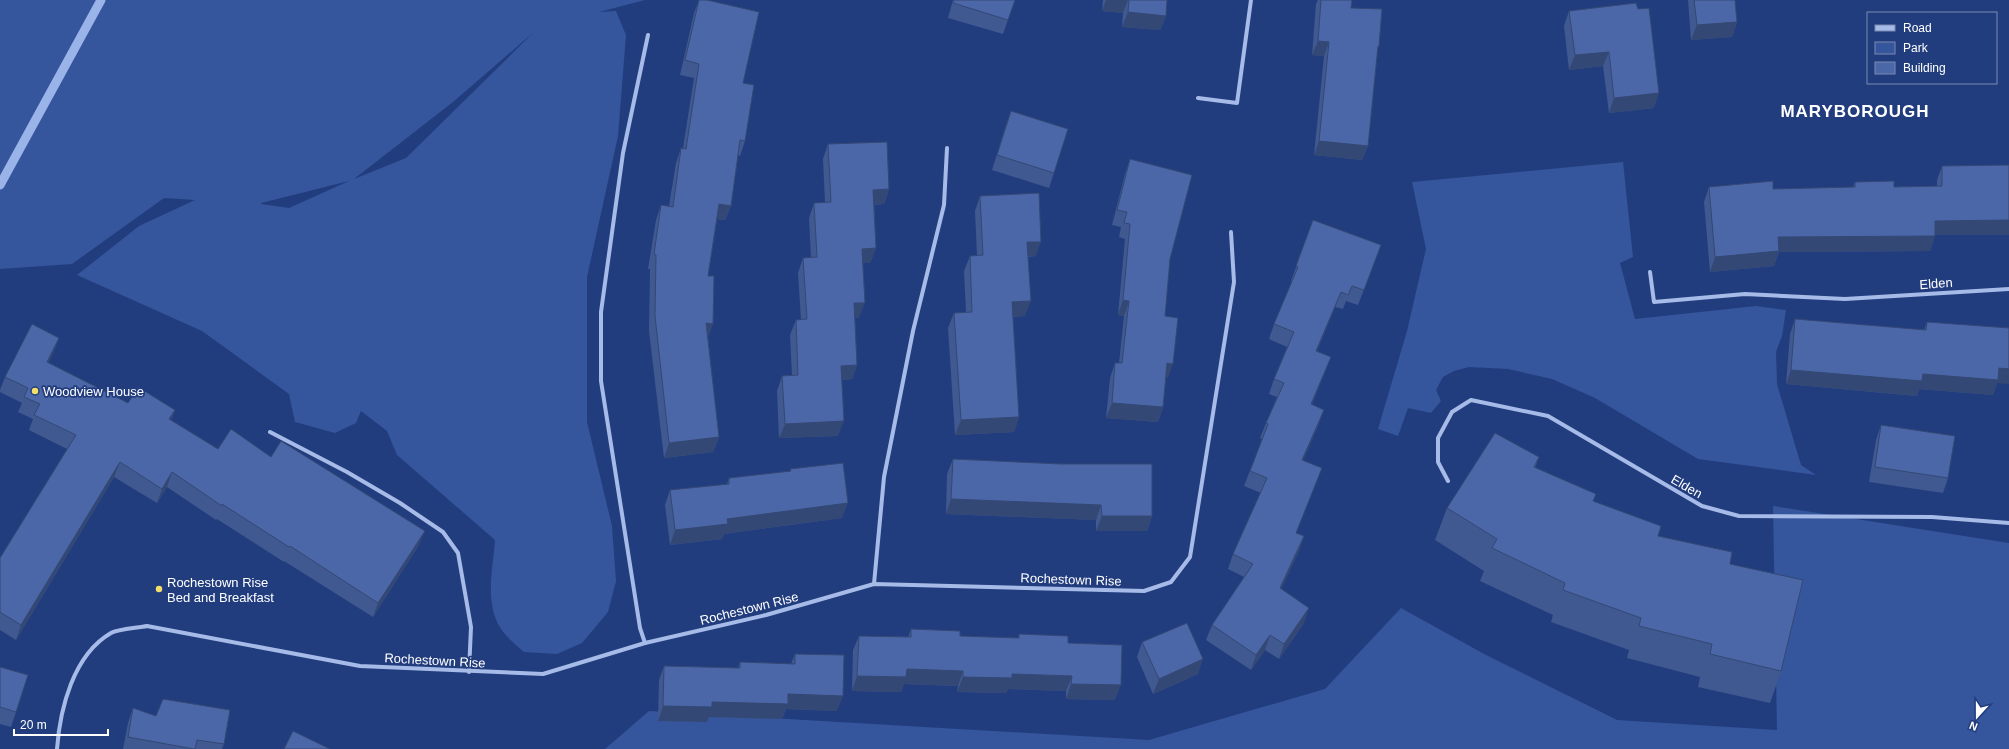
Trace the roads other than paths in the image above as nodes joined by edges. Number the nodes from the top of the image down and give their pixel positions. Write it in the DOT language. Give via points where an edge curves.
graph roads {
  1 [pos="1251,0"];
  2 [pos="648,35"];
  3 [pos="1198,98"];
  4 [pos="947,148"];
  5 [pos="1231,232"];
  6 [pos="1650,272"];
  7 [pos="2009,289"];
  8 [pos="270,432"];
  9 [pos="1448,481"];
  10 [pos="2009,523"];
  11 [pos="874,584"];
  12 [pos="645,643"];
  13 [pos="469,672"];
  14 [pos="57,749"];
  1 -- 3 [label="street" via="1237,103"];
  2 -- 12 [label="street" via="623,153 601,312 601,381 640,628"];
  4 -- 11 [label="street" via="944,205 913,331 884,477"];
  5 -- 11 [label="street, Rochestown Rise" via="1234,282 1190,557 1171,582 1144,591"];
  6 -- 7 [label="street, Elden" via="1654,302 1745,294 1845,299"];
  8 -- 13 [label="street" via="347,472 443,532 458,553 471,627"];
  9 -- 10 [label="street, Elden" via="1438,462 1438,438 1452,412 1471,400 1548,416 1702,506 1739,516 1932,517"];
  11 -- 12 [label="street, Rochestown Rise" via="766,615"];
  12 -- 13 [label="street, Rochestown Rise" via="543,674"];
  13 -- 14 [label="street, Rochestown Rise" via="360,666 147,626 112,632 88,651 69,687"];
}
